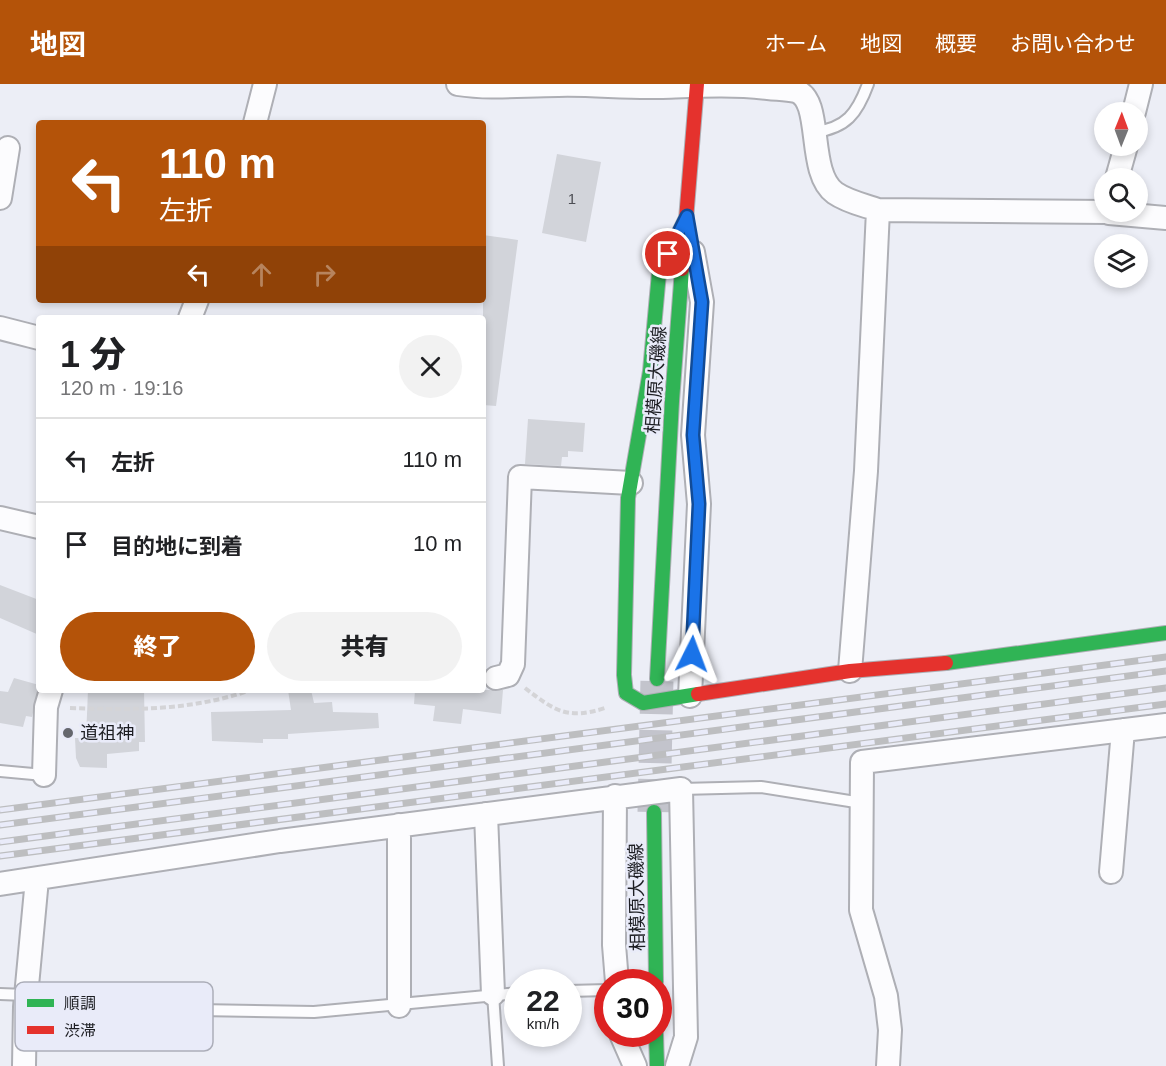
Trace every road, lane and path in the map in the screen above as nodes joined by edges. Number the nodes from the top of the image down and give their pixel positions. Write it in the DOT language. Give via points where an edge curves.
graph roads {
  1 [pos="265,84"];
  2 [pos="458,84"];
  3 [pos="697,84"];
  4 [pos="868,84"];
  5 [pos="1141,84"];
  6 [pos="1136,102"];
  7 [pos="256,120"];
  8 [pos="815,132"];
  9 [pos="8,148"];
  10 [pos="0,198"];
  11 [pos="878,210"];
  12 [pos="1094,212"];
  13 [pos="687,216"];
  14 [pos="1148,216"];
  15 [pos="1166,218"];
  16 [pos="0,328"];
  17 [pos="36,337"];
  18 [pos="631,483"];
  19 [pos="0,518"];
  20 [pos="36,526"];
  21 [pos="1166,633"];
  22 [pos="850,671"];
  23 [pos="496,676"];
  24 [pos="657,679"];
  25 [pos="241,693"];
  26 [pos="626,693"];
  27 [pos="690,696"];
  28 [pos="49,698"];
  29 [pos="1166,725"];
  30 [pos="1123,730"];
  31 [pos="0,771"];
  32 [pos="44,775"];
  33 [pos="681,789"];
  34 [pos="615,796"];
  35 [pos="862,803"];
  36 [pos="654,812"];
  37 [pos="486,814"];
  38 [pos="399,825"];
  39 [pos="1111,872"];
  40 [pos="37,879"];
  41 [pos="0,884"];
  42 [pos="616,969"];
  43 [pos="656,969"];
  44 [pos="28,982"];
  45 [pos="0,994"];
  46 [pos="493,994"];
  47 [pos="504,994"];
  48 [pos="15,998"];
  49 [pos="399,1006"];
  50 [pos="213,1008"];
  51 [pos="627,1047"];
  52 [pos="656,1047"];
  53 [pos="24,1051"];
  54 [pos="24,1066"];
  55 [pos="498,1066"];
  56 [pos="635,1066"];
  57 [pos="657,1066"];
  58 [pos="677,1066"];
  59 [pos="888,1066"];
  1 -- 7 [label="street"];
  2 -- 3 [label="street"];
  3 -- 8 [label="street" via="737,84 798,92 808,102"];
  3 -- 13 [label="street, 相模原大磯線"];
  4 -- 8 [label="lane" via="849,118 836,129"];
  5 -- 6 [label="street"];
  8 -- 11 [label="street" via="816,157 824,181 834,192"];
  9 -- 10 [label="street"];
  11 -- 12 [label="street"];
  11 -- 22 [label="street" via="866,471"];
  13 -- 18 [label="street" via="659,273 650,371"];
  13 -- 24 [label="street, 相模原大磯線" via="672,400"];
  13 -- 27 [label="street" via="702,302 693,435 699,504"];
  14 -- 15 [label="street"];
  16 -- 17 [label="street"];
  18 -- 23 [label="street" via="520,477 513,664"];
  18 -- 26 [label="street" via="626,553"];
  19 -- 20 [label="street"];
  21 -- 22 [label="street" via="929,665"];
  22 -- 27 [label="street"];
  23 -- 26 [label="path" via="569,715 609,706"];
  25 -- 28 [label="path" via="191,706 147,710"];
  26 -- 27 [label="street" via="643,703"];
  28 -- 32 [label="street"];
  29 -- 30 [label="street"];
  30 -- 35 [label="street" via="862,762"];
  30 -- 39 [label="street"];
  31 -- 32 [label="lane"];
  33 -- 34 [label="street"];
  33 -- 35 [label="lane" via="761,787"];
  33 -- 58 [label="street" via="686,1036"];
  34 -- 37 [label="street"];
  34 -- 42 [label="street"];
  35 -- 59 [label="street" via="861,910 886,996 890,1030"];
  36 -- 43 [label="street, 相模原大磯線"];
  37 -- 38 [label="street"];
  37 -- 46 [label="street"];
  38 -- 40 [label="street"];
  38 -- 49 [label="street"];
  40 -- 41 [label="street"];
  40 -- 44 [label="street"];
  45 -- 48 [label="lane"];
  46 -- 47 [label="lane"];
  46 -- 49 [label="lane"];
  46 -- 55 [label="lane"];
  49 -- 50 [label="lane" via="314,1012"];
  51 -- 56 [label="street"];
  52 -- 57 [label="street"];
  53 -- 54 [label="street"];
}
